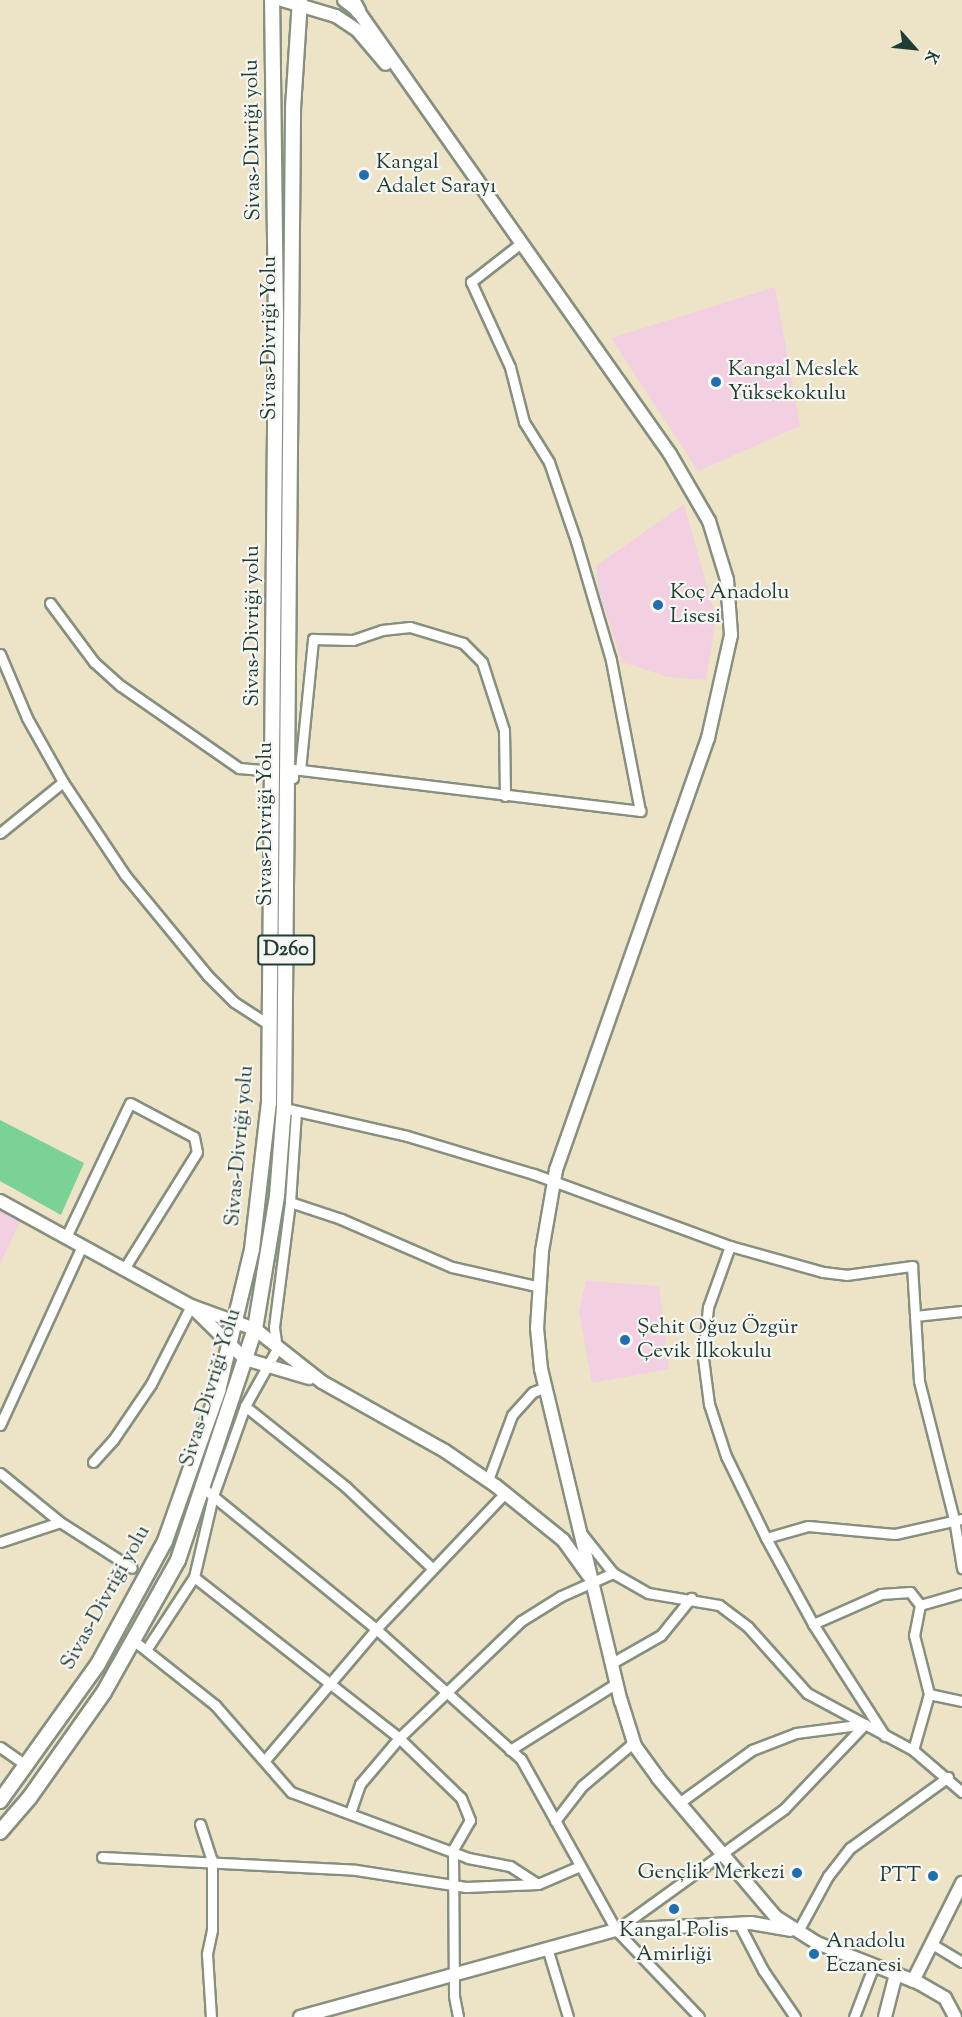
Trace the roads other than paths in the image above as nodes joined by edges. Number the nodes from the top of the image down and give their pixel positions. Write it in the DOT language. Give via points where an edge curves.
graph roads {
  1 [pos="272,0"];
  2 [pos="282,0"];
  3 [pos="345,0"];
  4 [pos="300,4"];
  5 [pos="355,6"];
  6 [pos="439,127"];
  7 [pos="521,243"];
  8 [pos="50,603"];
  9 [pos="0,654"];
  10 [pos="300,770"];
  11 [pos="273,771"];
  12 [pos="63,782"];
  13 [pos="504,796"];
  14 [pos="0,832"];
  15 [pos="268,1024"];
  16 [pos="290,1109"];
  17 [pos="554,1183"];
  18 [pos="0,1201"];
  19 [pos="290,1202"];
  20 [pos="66,1237"];
  21 [pos="82,1246"];
  22 [pos="730,1246"];
  23 [pos="124,1269"];
  24 [pos="540,1287"];
  25 [pos="191,1305"];
  26 [pos="962,1311"];
  27 [pos="915,1316"];
  28 [pos="234,1323"];
  29 [pos="255,1329"];
  30 [pos="229,1345"];
  31 [pos="277,1349"];
  32 [pos="245,1359"];
  33 [pos="266,1365"];
  34 [pos="322,1382"];
  35 [pos="546,1387"];
  36 [pos="245,1406"];
  37 [pos="0,1425"];
  38 [pos="93,1462"];
  39 [pos="0,1473"];
  40 [pos="488,1480"];
  41 [pos="202,1487"];
  42 [pos="505,1493"];
  43 [pos="213,1496"];
  44 [pos="958,1519"];
  45 [pos="60,1522"];
  46 [pos="582,1534"];
  47 [pos="766,1538"];
  48 [pos="0,1542"];
  49 [pos="132,1568"];
  50 [pos="432,1568"];
  51 [pos="962,1568"];
  52 [pos="613,1573"];
  53 [pos="194,1577"];
  54 [pos="593,1581"];
  55 [pos="962,1593"];
  56 [pos="691,1598"];
  57 [pos="920,1605"];
  58 [pos="813,1624"];
  59 [pos="376,1629"];
  60 [pos="133,1640"];
  61 [pos="146,1650"];
  62 [pos="612,1663"];
  63 [pos="329,1683"];
  64 [pos="617,1683"];
  65 [pos="447,1693"];
  66 [pos="929,1694"];
  67 [pos="962,1701"];
  68 [pos="865,1724"];
  69 [pos="885,1736"];
  70 [pos="399,1738"];
  71 [pos="634,1742"];
  72 [pos="0,1747"];
  73 [pos="510,1750"];
  74 [pos="913,1750"];
  75 [pos="265,1760"];
  76 [pos="27,1766"];
  77 [pos="948,1777"];
  78 [pos="962,1792"];
  79 [pos="0,1801"];
  80 [pos="679,1803"];
  81 [pos="350,1812"];
  82 [pos="555,1821"];
  83 [pos="200,1824"];
  84 [pos="0,1832"];
  85 [pos="453,1849"];
  86 [pos="722,1854"];
  87 [pos="102,1857"];
  88 [pos="212,1860"];
  89 [pos="580,1866"];
  90 [pos="962,1883"];
  91 [pos="538,1884"];
  92 [pos="455,1886"];
  93 [pos="739,1924"];
  94 [pos="616,1930"];
  95 [pos="798,1931"];
  96 [pos="932,1944"];
  97 [pos="548,1951"];
  98 [pos="962,1962"];
  99 [pos="874,1965"];
  100 [pos="896,1974"];
  101 [pos="456,1976"];
  102 [pos="913,1981"];
  103 [pos="212,2017"];
  104 [pos="300,2017"];
  105 [pos="458,2017"];
  106 [pos="568,2017"];
  107 [pos="699,2017"];
  108 [pos="795,2017"];
  109 [pos="854,2017"];
  110 [pos="885,2017"];
  111 [pos="955,2017"];
  1 -- 11 [label="main road, Sivas-Divriği yolu / D260" via="276,320"];
  2 -- 4 [label="street"];
  3 -- 5 [label="street"];
  4 -- 6 [label="street" via="336,16 358,31"];
  4 -- 16 [label="main road, Sivas-Divriği Yolu / D260" via="293,108"];
  5 -- 6 [label="street"];
  6 -- 7 [label="street"];
  7 -- 13 [label="street" via="471,282 510,367 524,422 549,462 576,541 611,660 640,811"];
  7 -- 17 [label="street" via="670,454 709,521 727,580 731,635 708,738"];
  8 -- 11 [label="street" via="94,662 121,686 239,768"];
  9 -- 12 [label="street" via="27,718"];
  10 -- 13 [label="street"];
  10 -- 13 [label="street" via="313,639 353,640 382,630 410,627 463,643 482,662 504,730"];
  10 -- 16 [label="street" via="293,769"];
  11 -- 15 [label="main road, Sivas-Divriği yolu / D260"];
  12 -- 14 [label="street"];
  12 -- 15 [label="street" via="125,875 180,947 234,1002"];
  15 -- 28 [label="main road, Sivas-Divriği yolu / D260" via="268,1115 252,1249"];
  16 -- 17 [label="street" via="407,1136"];
  16 -- 19 [label="street"];
  16 -- 29 [label="main road, Sivas-Divriği Yolu / D260"];
  17 -- 22 [label="street"];
  17 -- 24 [label="street"];
  18 -- 20 [label="street"];
  19 -- 24 [label="street" via="341,1219 452,1267"];
  19 -- 31 [label="street" via="274,1327"];
  20 -- 21 [label="street"];
  20 -- 23 [label="street" via="130,1103 194,1137 197,1152"];
  21 -- 23 [label="street"];
  21 -- 37 [label="street"];
  22 -- 27 [label="street" via="846,1275 912,1266"];
  22 -- 47 [label="street" via="708,1307 703,1358 709,1404 726,1456"];
  23 -- 25 [label="street"];
  24 -- 35 [label="street" via="537,1328"];
  25 -- 28 [label="street"];
  25 -- 30 [label="street"];
  25 -- 38 [label="street" via="151,1384"];
  26 -- 27 [label="street"];
  27 -- 44 [label="street" via="919,1381"];
  28 -- 29 [label="street"];
  28 -- 30 [label="main road, Sivas-Divriği yolu / D260"];
  29 -- 31 [label="street"];
  29 -- 32 [label="main road, Sivas-Divriği Yolu / D260"];
  30 -- 32 [label="street"];
  30 -- 76 [label="main road, Sivas-Divriği yolu / D260" via="218,1391 165,1541 98,1664"];
  31 -- 33 [label="street"];
  31 -- 34 [label="street"];
  32 -- 33 [label="street"];
  32 -- 41 [label="main road, Sivas-Divriği Yolu / D260"];
  33 -- 34 [label="street"];
  33 -- 36 [label="street"];
  34 -- 40 [label="street" via="445,1451"];
  35 -- 40 [label="street" via="533,1392 512,1415"];
  35 -- 46 [label="street"];
  36 -- 43 [label="street"];
  36 -- 50 [label="street" via="353,1493"];
  39 -- 45 [label="street"];
  40 -- 42 [label="street"];
  41 -- 43 [label="street"];
  41 -- 60 [label="main road, Sivas-Divriği Yolu / D260" via="178,1560"];
  42 -- 50 [label="street"];
  42 -- 54 [label="street" via="563,1540"];
  43 -- 53 [label="street"];
  43 -- 59 [label="street"];
  44 -- 47 [label="street" via="895,1534 808,1526"];
  44 -- 51 [label="street"];
  45 -- 48 [label="street"];
  45 -- 49 [label="street"];
  46 -- 52 [label="street"];
  46 -- 54 [label="street"];
  47 -- 58 [label="street"];
  50 -- 59 [label="street"];
  52 -- 54 [label="street"];
  52 -- 56 [label="street" via="648,1593"];
  53 -- 61 [label="street"];
  53 -- 63 [label="street"];
  54 -- 62 [label="street"];
  54 -- 65 [label="street" via="521,1621"];
  55 -- 57 [label="street"];
  56 -- 62 [label="street" via="661,1635"];
  56 -- 68 [label="street" via="719,1605 748,1627 807,1693"];
  57 -- 58 [label="street" via="910,1592 881,1594"];
  57 -- 66 [label="street" via="914,1635"];
  58 -- 69 [label="street"];
  59 -- 63 [label="street"];
  59 -- 65 [label="street"];
  60 -- 61 [label="street"];
  60 -- 84 [label="main road, Sivas-Divriği Yolu / D260" via="97,1701 30,1797"];
  61 -- 75 [label="street" via="215,1705"];
  62 -- 64 [label="street"];
  63 -- 70 [label="street"];
  63 -- 75 [label="street"];
  64 -- 71 [label="street"];
  64 -- 73 [label="street"];
  65 -- 70 [label="street"];
  65 -- 73 [label="street"];
  66 -- 67 [label="street"];
  66 -- 74 [label="street"];
  68 -- 69 [label="street"];
  68 -- 80 [label="street" via="796,1733 752,1750"];
  68 -- 86 [label="street" via="784,1809"];
  69 -- 74 [label="street"];
  70 -- 81 [label="street" via="360,1784"];
  70 -- 85 [label="street" via="461,1798 470,1820"];
  71 -- 80 [label="street"];
  71 -- 82 [label="street" via="582,1786"];
  72 -- 76 [label="street"];
  73 -- 82 [label="street" via="521,1759"];
  74 -- 77 [label="street"];
  75 -- 81 [label="street" via="291,1791"];
  76 -- 79 [label="main road, Sivas-Divriği yolu / D260"];
  77 -- 78 [label="street"];
  77 -- 95 [label="street" via="850,1848 828,1876"];
  80 -- 86 [label="street"];
  81 -- 85 [label="street"];
  82 -- 89 [label="street"];
  83 -- 88 [label="street"];
  85 -- 91 [label="street" via="468,1858 510,1866"];
  85 -- 92 [label="street"];
  86 -- 94 [label="street"];
  86 -- 95 [label="street" via="776,1917"];
  87 -- 88 [label="street"];
  88 -- 92 [label="street" via="356,1870"];
  88 -- 103 [label="street" via="212,1930 207,1954"];
  89 -- 91 [label="street"];
  89 -- 94 [label="street"];
  90 -- 96 [label="street"];
  91 -- 92 [label="street"];
  92 -- 101 [label="street"];
  93 -- 94 [label="street"];
  93 -- 95 [label="street"];
  93 -- 108 [label="street" via="763,1970"];
  94 -- 97 [label="street"];
  94 -- 107 [label="street"];
  95 -- 99 [label="street"];
  96 -- 98 [label="street"];
  96 -- 102 [label="street"];
  97 -- 101 [label="street"];
  97 -- 106 [label="street"];
  99 -- 100 [label="street"];
  99 -- 109 [label="street"];
  100 -- 102 [label="street"];
  100 -- 110 [label="street"];
  101 -- 104 [label="street"];
  101 -- 105 [label="street"];
  102 -- 111 [label="street" via="945,1998"];
}
